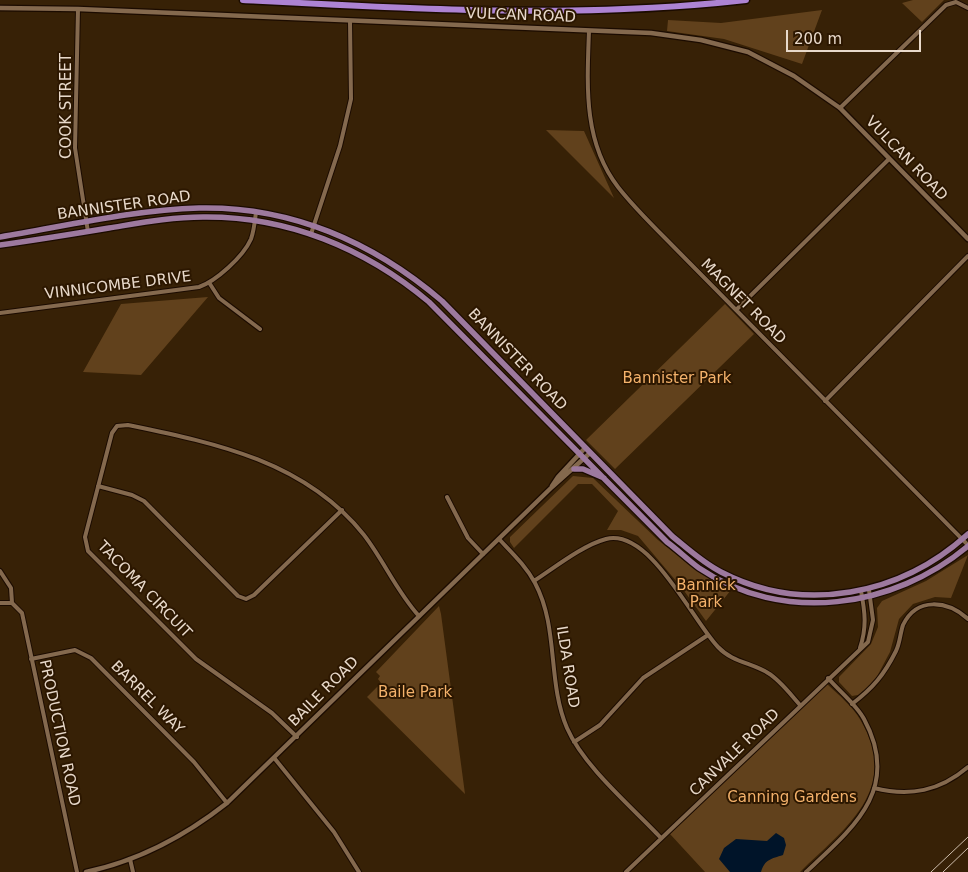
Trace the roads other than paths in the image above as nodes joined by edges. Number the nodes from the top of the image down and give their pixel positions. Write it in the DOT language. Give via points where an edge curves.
graph roads {
  1 [pos="243,0"];
  2 [pos="746,0"];
  3 [pos="0,8"];
  4 [pos="968,8"];
  5 [pos="78,9"];
  6 [pos="350,21"];
  7 [pos="589,31"];
  8 [pos="840,108"];
  9 [pos="889,159"];
  10 [pos="256,212"];
  11 [pos="255,221"];
  12 [pos="87,223"];
  13 [pos="314,225"];
  14 [pos="88,232"];
  15 [pos="311,234"];
  16 [pos="0,237"];
  17 [pos="968,239"];
  18 [pos="0,245"];
  19 [pos="968,256"];
  20 [pos="210,284"];
  21 [pos="736,310"];
  22 [pos="0,313"];
  23 [pos="260,329"];
  24 [pos="825,401"];
  25 [pos="585,448"];
  26 [pos="590,453"];
  27 [pos="582,456"];
  28 [pos="574,469"];
  29 [pos="606,479"];
  30 [pos="98,486"];
  31 [pos="552,487"];
  32 [pos="447,498"];
  33 [pos="342,510"];
  34 [pos="968,534"];
  35 [pos="499,539"];
  36 [pos="962,540"];
  37 [pos="968,546"];
  38 [pos="483,554"];
  39 [pos="0,571"];
  40 [pos="534,581"];
  41 [pos="869,590"];
  42 [pos="861,591"];
  43 [pos="870,598"];
  44 [pos="862,599"];
  45 [pos="0,603"];
  46 [pos="12,603"];
  47 [pos="419,616"];
  48 [pos="968,619"];
  49 [pos="708,635"];
  50 [pos="859,650"];
  51 [pos="31,659"];
  52 [pos="828,678"];
  53 [pos="852,704"];
  54 [pos="800,706"];
  55 [pos="297,737"];
  56 [pos="574,742"];
  57 [pos="275,759"];
  58 [pos="968,767"];
  59 [pos="874,788"];
  60 [pos="227,803"];
  61 [pos="661,838"];
  62 [pos="130,859"];
  63 [pos="77,872"];
  64 [pos="86,872"];
  65 [pos="133,872"];
  66 [pos="359,872"];
  67 [pos="626,872"];
  68 [pos="806,872"];
  1 -- 2 [label="highway" via="412,9 576,11"];
  3 -- 5 [label="street, VULCAN ROAD"];
  4 -- 8 [label="street" via="956,2 946,5"];
  5 -- 6 [label="street, VULCAN ROAD"];
  5 -- 12 [label="street, COOK STREET" via="75,148"];
  6 -- 7 [label="street, VULCAN ROAD"];
  6 -- 13 [label="street" via="351,98 340,146"];
  7 -- 8 [label="street, VULCAN ROAD" via="651,33 701,40 748,52 794,76"];
  7 -- 21 [label="street, MAGNET ROAD" via="588,110 606,168 629,201"];
  8 -- 9 [label="street, VULCAN ROAD"];
  9 -- 17 [label="street, VULCAN ROAD"];
  9 -- 21 [label="street"];
  10 -- 11 [label="street, VINNICOMBE DRIVE"];
  10 -- 12 [label="main road, BANNISTER ROAD" via="179,210"];
  10 -- 13 [label="main road, BANNISTER ROAD"];
  11 -- 14 [label="main road, BANNISTER ROAD" via="216,217 176,219"];
  11 -- 15 [label="main road, BANNISTER ROAD"];
  11 -- 20 [label="street, VINNICOMBE DRIVE" via="247,246"];
  12 -- 14 [label="street, COOK STREET"];
  12 -- 16 [label="main road, BANNISTER ROAD"];
  13 -- 15 [label="street"];
  13 -- 25 [label="main road, BANNISTER ROAD" via="367,247 426,288"];
  14 -- 18 [label="main road, BANNISTER ROAD"];
  15 -- 27 [label="main road, BANNISTER ROAD" via="361,255 415,289"];
  19 -- 24 [label="street"];
  20 -- 22 [label="street, VINNICOMBE DRIVE"];
  20 -- 23 [label="street" via="219,298"];
  21 -- 24 [label="street, MAGNET ROAD"];
  24 -- 36 [label="street, MAGNET ROAD"];
  25 -- 26 [label="main road, BANNISTER ROAD"];
  25 -- 27 [label="street, BAILE ROAD"];
  26 -- 27 [label="street, BAILE ROAD"];
  26 -- 42 [label="main road, BANNISTER ROAD" via="672,536 722,572 760,587 794,593 831,595"];
  27 -- 28 [label="street, BAILE ROAD"];
  27 -- 29 [label="main road, BANNISTER ROAD"];
  27 -- 31 [label="street, BAILE ROAD" via="558,476"];
  28 -- 29 [label="main road" via="583,469"];
  28 -- 31 [label="street, BAILE ROAD"];
  29 -- 44 [label="main road, BANNISTER ROAD" via="667,542 718,578 759,594 792,601 820,603"];
  30 -- 33 [label="street, TACOMA CIRCUIT" via="112,434 117,426 128,424 203,440 266,462 290,472"];
  30 -- 33 [label="street" via="144,501 238,596 246,599 254,596"];
  30 -- 55 [label="street, TACOMA CIRCUIT" via="85,537 88,551 196,659 272,713"];
  31 -- 35 [label="street, BAILE ROAD"];
  32 -- 38 [label="street" via="468,538"];
  33 -- 47 [label="street, TACOMA CIRCUIT" via="364,535"];
  34 -- 36 [label="main road, BANNISTER ROAD"];
  35 -- 38 [label="street, BAILE ROAD"];
  35 -- 40 [label="street, ILDA ROAD"];
  36 -- 37 [label="street, MAGNET ROAD"];
  36 -- 41 [label="main road, BANNISTER ROAD" via="917,572"];
  37 -- 43 [label="main road, BANNISTER ROAD" via="919,579"];
  38 -- 47 [label="street, BAILE ROAD"];
  39 -- 46 [label="street, PRODUCTION ROAD" via="11,588"];
  40 -- 49 [label="street" via="594,544 608,538 626,540 640,547 656,562"];
  40 -- 56 [label="street, ILDA ROAD" via="549,624 562,715"];
  41 -- 42 [label="main road, BANNISTER ROAD"];
  41 -- 43 [label="street, CANVALE ROAD"];
  42 -- 44 [label="street"];
  43 -- 44 [label="main road, BANNISTER ROAD"];
  43 -- 50 [label="street, CANVALE ROAD" via="872,632 868,642"];
  44 -- 50 [label="street" via="866,631"];
  45 -- 46 [label="street"];
  46 -- 51 [label="street, PRODUCTION ROAD" via="21,612"];
  47 -- 55 [label="street, BAILE ROAD"];
  48 -- 53 [label="street" via="949,606 936,604 915,611 904,624 896,650 874,687"];
  49 -- 54 [label="street" via="725,653 769,673"];
  49 -- 56 [label="street" via="643,678 600,725"];
  50 -- 52 [label="street, CANVALE ROAD"];
  51 -- 60 [label="street, BARREL WAY" via="75,650 91,658 194,762"];
  51 -- 63 [label="street, PRODUCTION ROAD"];
  52 -- 53 [label="street"];
  52 -- 54 [label="street, CANVALE ROAD"];
  53 -- 59 [label="street" via="864,718 875,746"];
  54 -- 61 [label="street, CANVALE ROAD"];
  55 -- 57 [label="street, BAILE ROAD"];
  56 -- 61 [label="street, ILDA ROAD" via="591,765"];
  57 -- 60 [label="street, BAILE ROAD"];
  57 -- 66 [label="street" via="334,832"];
  58 -- 59 [label="street" via="940,786 920,792"];
  59 -- 68 [label="street" via="869,805 855,826"];
  60 -- 62 [label="street, BAILE ROAD" via="190,830"];
  61 -- 67 [label="street, CANVALE ROAD"];
  62 -- 64 [label="street, BAILE ROAD"];
  62 -- 65 [label="street"];
}
